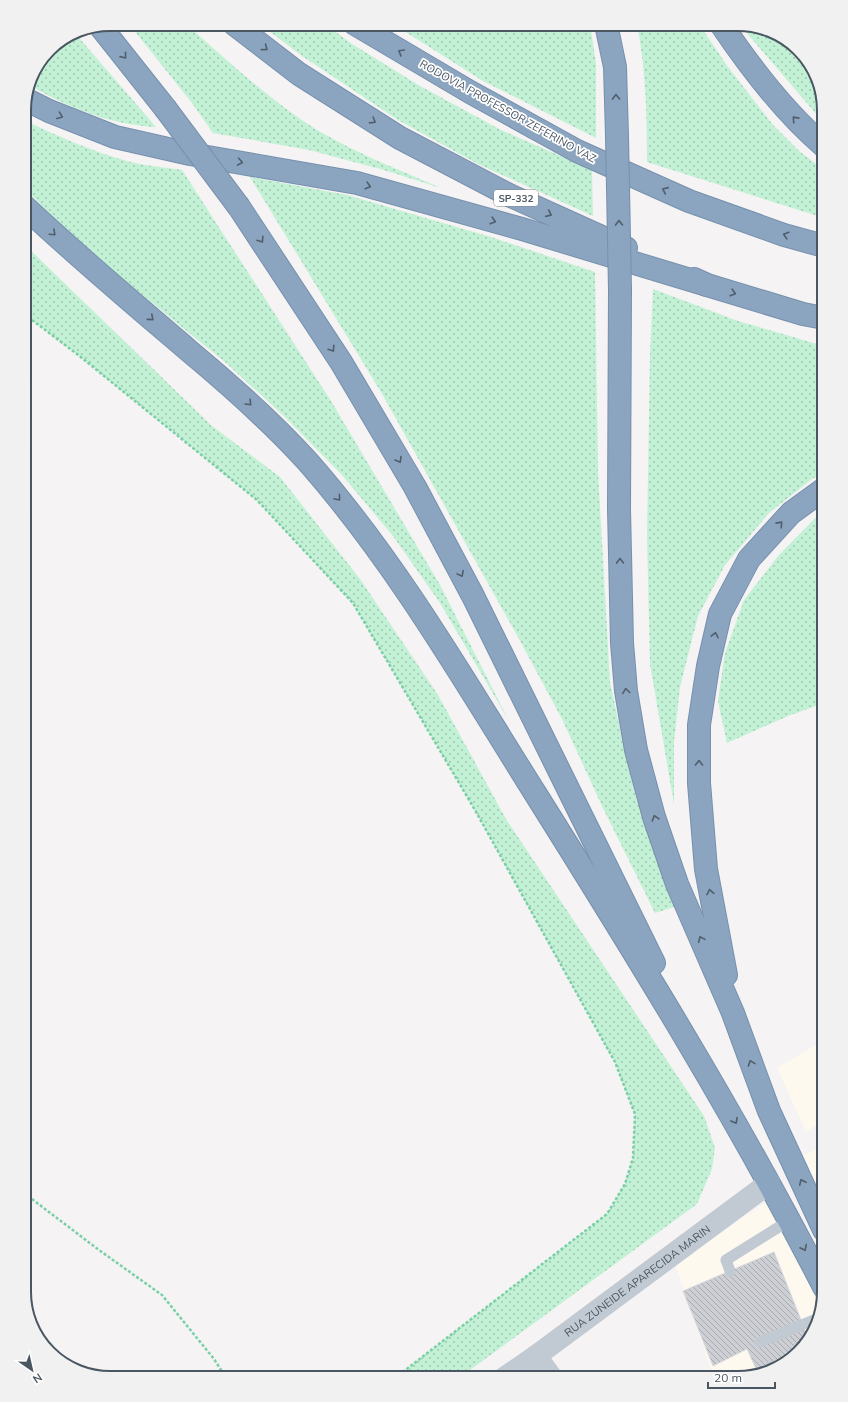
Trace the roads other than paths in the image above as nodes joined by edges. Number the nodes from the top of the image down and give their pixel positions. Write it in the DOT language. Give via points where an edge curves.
graph roads {
  1 [pos="243,31"];
  2 [pos="367,31"];
  3 [pos="607,31"];
  4 [pos="726,31"];
  5 [pos="104,32"];
  6 [pos="31,102"];
  7 [pos="817,140"];
  8 [pos="31,213"];
  9 [pos="817,244"];
  10 [pos="707,285"];
  11 [pos="817,317"];
  12 [pos="817,495"];
  13 [pos="733,1013"];
  14 [pos="716,1087"];
  15 [pos="769,1183"];
  16 [pos="817,1215"];
  17 [pos="790,1220"];
  18 [pos="730,1271"];
  19 [pos="817,1273"];
  20 [pos="812,1321"];
  21 [pos="760,1342"];
  22 [pos="536,1356"];
  23 [pos="514,1371"];
  24 [pos="547,1371"];
  1 -- 10 [label="highway, SP-332, one-way" via="299,74 400,138 511,196"];
  9 -- 2 [label="highway, RODOVIA PROFESSOR ZEFERINO VAZ, one-way" via="689,201 577,151"];
  13 -- 3 [label="highway, one-way, bridge" via="677,884 654,817 636,750 626,691 622,643 619,509 620,290 617,136 615,67"];
  7 -- 4 [label="highway, one-way" via="781,103"];
  5 -- 14 [label="highway, one-way, bridge" via="239,207 341,362 415,487 473,596"];
  6 -- 10 [label="highway, one-way" via="49,112 114,137 190,154 357,183 522,229"];
  8 -- 14 [label="highway, one-way" via="59,240 245,399 306,460 360,524 472,691"];
  10 -- 11 [label="highway, SP-332, one-way"];
  13 -- 12 [label="highway, one-way" via="706,869 699,783 699,725 708,666 720,614 749,559 791,513"];
  16 -- 13 [label="highway, one-way" via="769,1111"];
  14 -- 15 [label="highway, one-way"];
  15 -- 17 [label="highway"];
  15 -- 22 [label="street, RUA ZUNEIDE APARECIDA MARIN"];
  17 -- 18 [label="lane" via="726,1260"];
  17 -- 19 [label="highway, one-way"];
  20 -- 21 [label="lane"];
  22 -- 23 [label="street, RUA ZUNEIDE APARECIDA MARIN"];
  22 -- 24 [label="street"];
}
